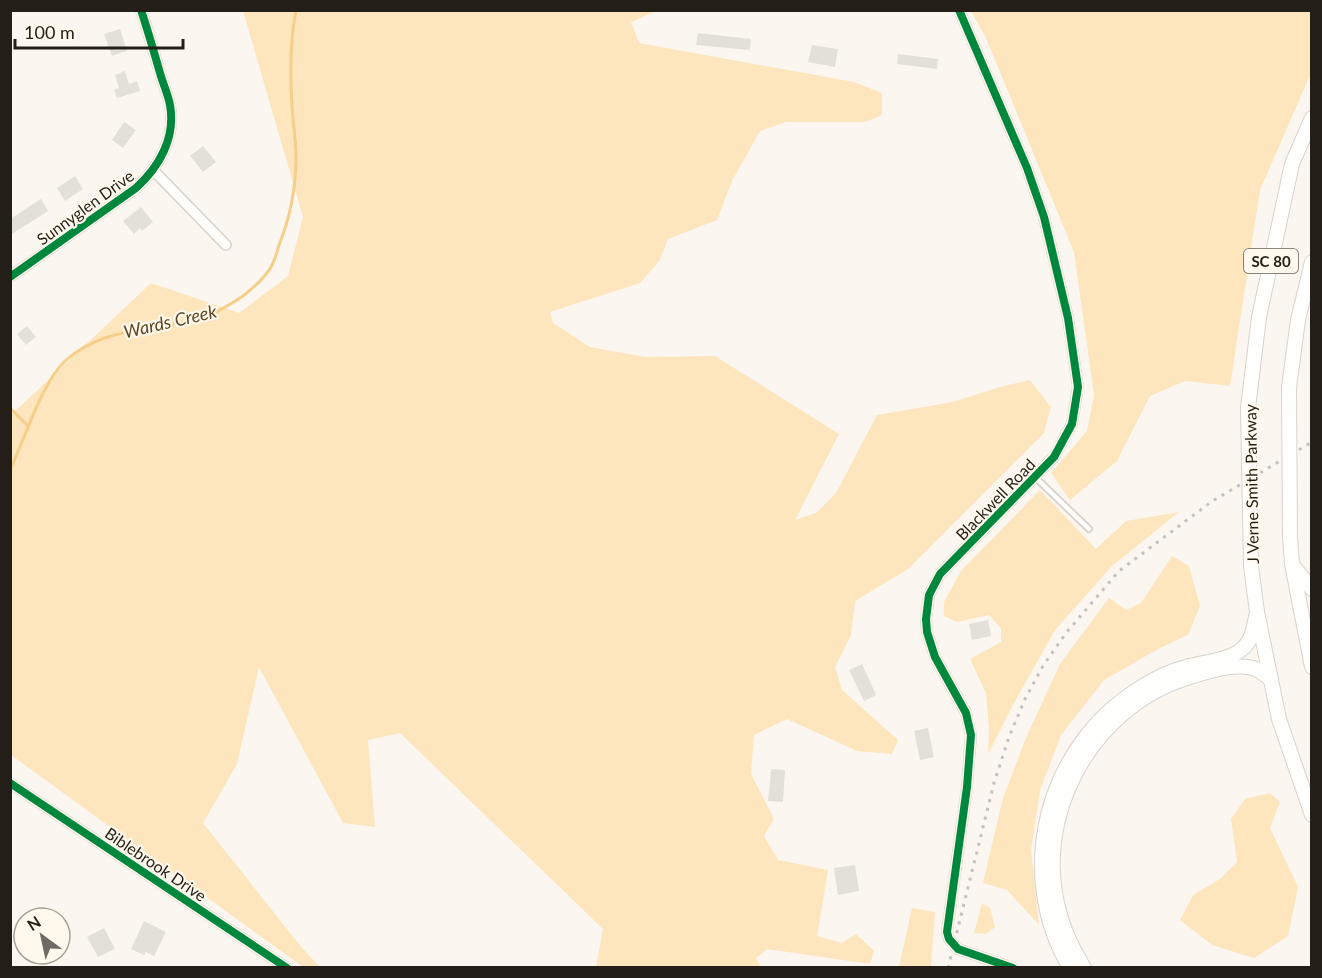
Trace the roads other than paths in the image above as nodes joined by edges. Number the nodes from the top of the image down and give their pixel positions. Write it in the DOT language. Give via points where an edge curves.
graph roads {
  1 [pos="141,10"];
  2 [pos="959,10"];
  3 [pos="1311,118"];
  4 [pos="154,171"];
  5 [pos="226,245"];
  6 [pos="1311,262"];
  7 [pos="10,277"];
  8 [pos="1035,477"];
  9 [pos="1089,529"];
  10 [pos="1292,564"];
  11 [pos="1311,588"];
  12 [pos="1257,612"];
  13 [pos="1311,621"];
  14 [pos="1307,644"];
  15 [pos="1311,667"];
  16 [pos="1271,679"];
  17 [pos="10,783"];
  18 [pos="1311,815"];
  19 [pos="1080,967"];
  20 [pos="287,968"];
  21 [pos="1013,968"];
  1 -- 4 [label="street, Sunnyglen Drive" via="170,106 168,140"];
  2 -- 8 [label="street, Blackwell Road" via="1027,168 1051,244 1077,369 1072,424 1054,457"];
  3 -- 12 [label="main road, J Verne Smith Parkway / SC 80, bridge" via="1292,164 1259,317 1248,408 1251,566"];
  4 -- 5 [label="street"];
  4 -- 7 [label="street, Sunnyglen Drive" via="113,207"];
  6 -- 10 [label="main road, SC 80, bridge" via="1289,387"];
  8 -- 9 [label="lane"];
  8 -- 21 [label="street, Blackwell Road" via="940,574 929,595 926,620 930,645 966,713 971,735 968,788 947,932 958,949"];
  10 -- 11 [label="main road"];
  10 -- 14 [label="main road, SC 80"];
  12 -- 16 [label="main road, J Verne Smith Parkway / SC 80"];
  12 -- 19 [label="main road" via="1243,649 1182,668 1140,688 1097,723 1070,760 1045,822 1041,864 1048,918 1062,956"];
  13 -- 14 [label="main road"];
  14 -- 15 [label="main road, SC 80"];
  16 -- 18 [label="main road, J Verne Smith Parkway / SC 80" via="1279,719"];
  16 -- 19 [label="main road" via="1243,667 1180,679 1137,702 1110,725 1084,757 1060,815 1053,870 1060,917"];
  17 -- 20 [label="street, Biblebrook Drive"];
}
